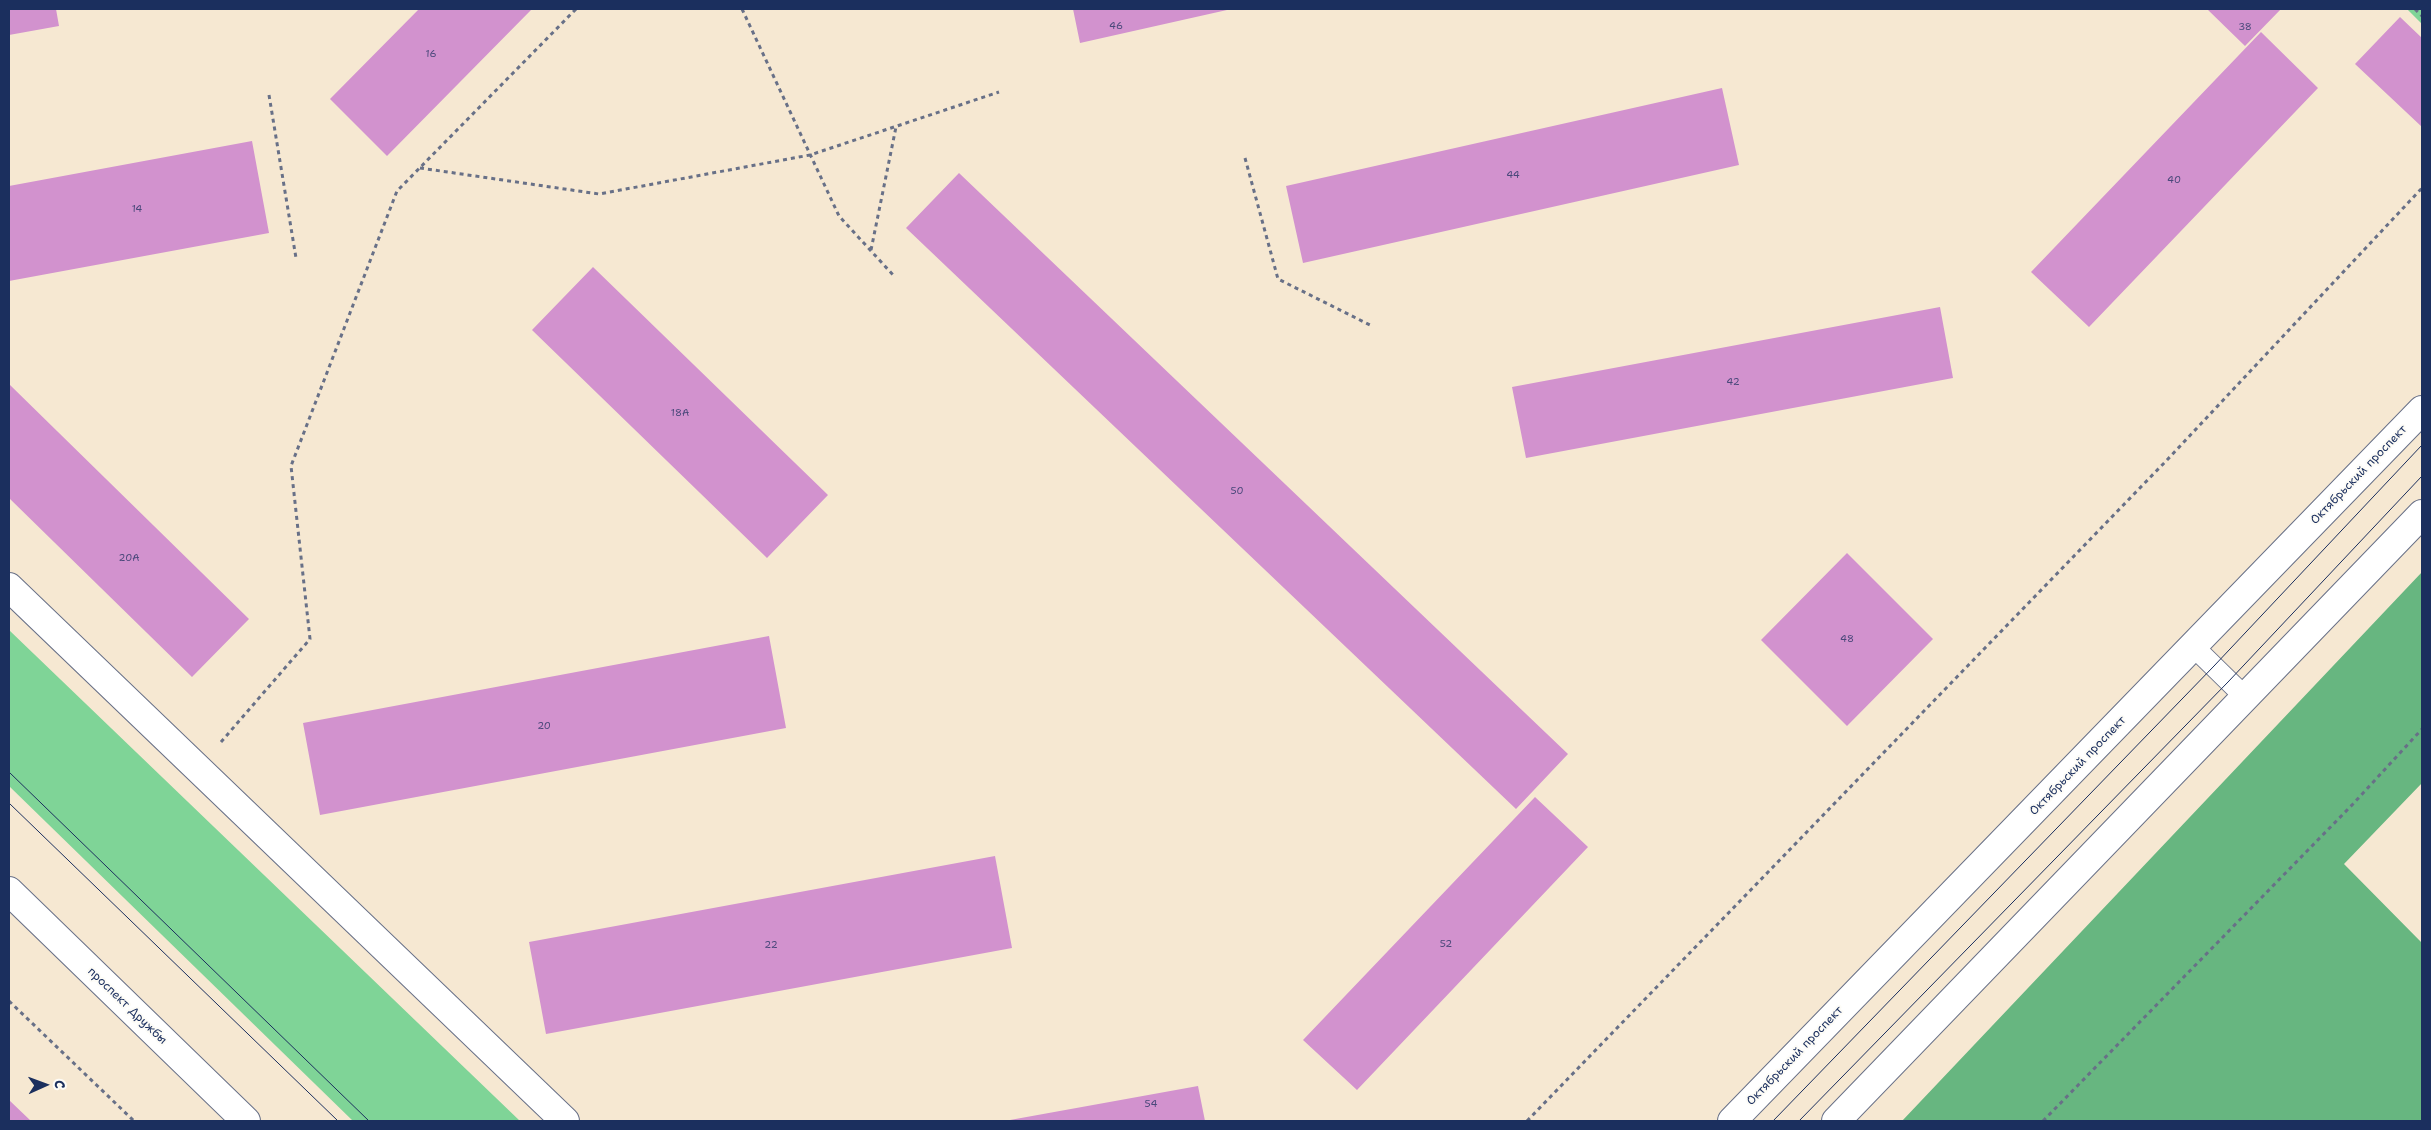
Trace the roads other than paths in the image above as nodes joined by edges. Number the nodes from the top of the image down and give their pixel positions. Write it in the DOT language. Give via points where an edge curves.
graph roads {
  1 [pos="2422,410"];
  2 [pos="2422,514"];
  3 [pos="9,588"];
  4 [pos="2194,647"];
  5 [pos="2245,697"];
  6 [pos="9,891"];
  7 [pos="246,1121"];
  8 [pos="565,1121"];
  9 [pos="1732,1121"];
  10 [pos="1836,1121"];
  1 -- 4 [label="main road, Октябрьский проспект"];
  2 -- 5 [label="main road"];
  3 -- 8 [label="main road"];
  4 -- 5 [label="lane"];
  4 -- 9 [label="main road, Октябрьский проспект"];
  5 -- 10 [label="main road"];
  6 -- 7 [label="main road, проспект Дружбы"];
}
